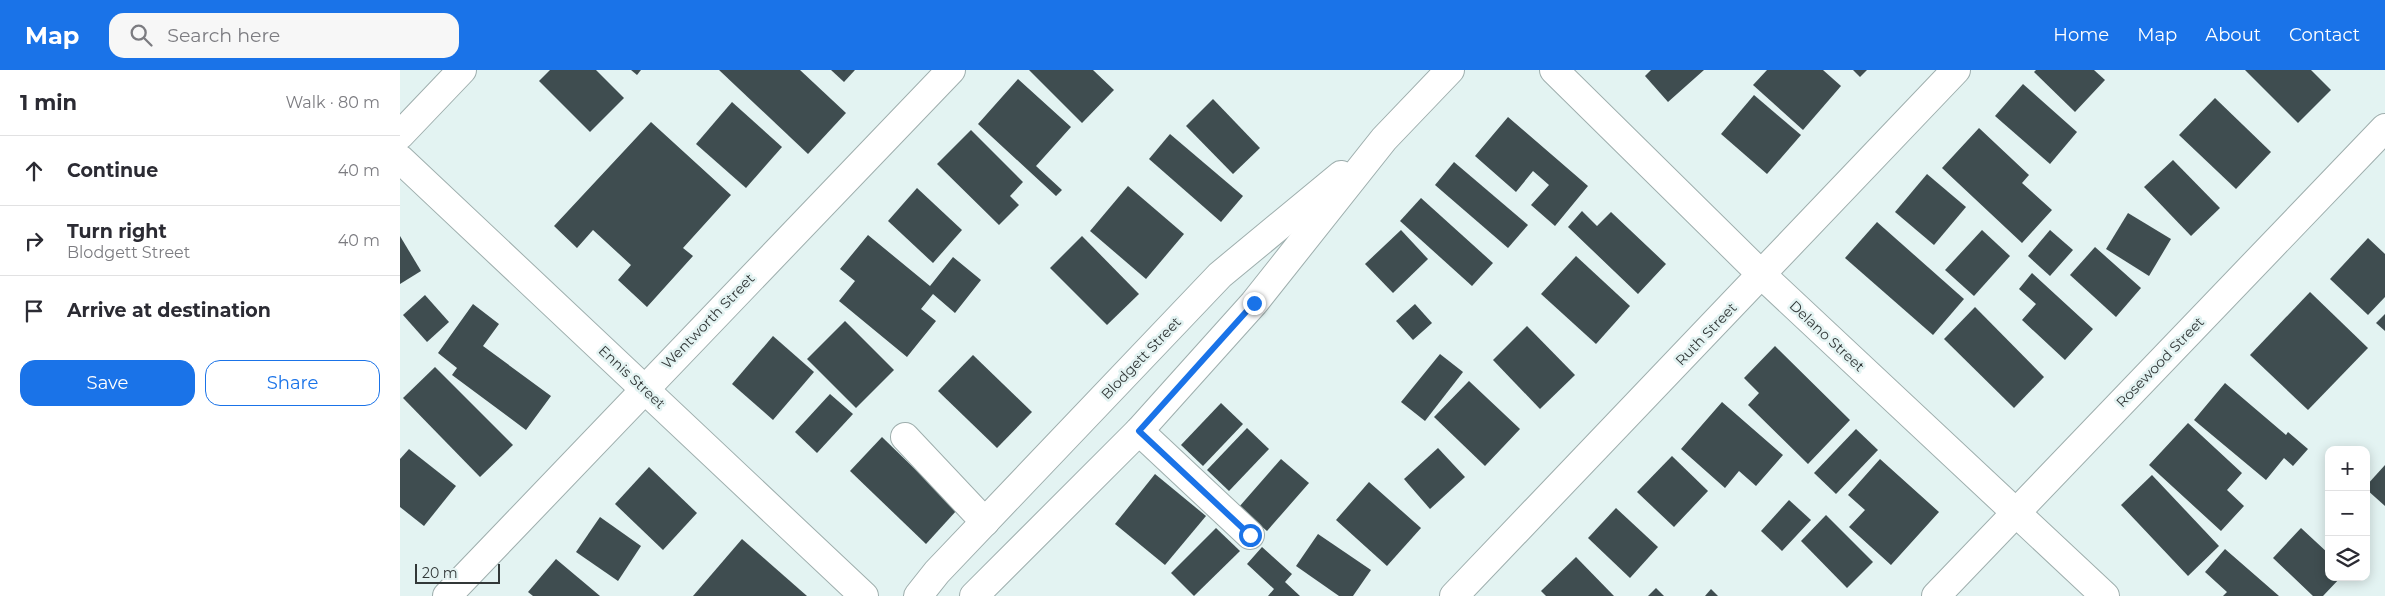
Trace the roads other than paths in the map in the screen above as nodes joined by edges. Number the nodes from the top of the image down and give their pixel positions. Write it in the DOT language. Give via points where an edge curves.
graph roads {
  1 [pos="462,70"];
  2 [pos="951,70"];
  3 [pos="1450,70"];
  4 [pos="1554,70"];
  5 [pos="1956,70"];
  6 [pos="2385,128"];
  7 [pos="400,135"];
  8 [pos="1384,140"];
  9 [pos="400,159"];
  10 [pos="1762,275"];
  11 [pos="644,388"];
  12 [pos="1139,431"];
  13 [pos="905,437"];
  14 [pos="2016,512"];
  15 [pos="985,522"];
  16 [pos="1250,535"];
  17 [pos="447,596"];
  18 [pos="864,596"];
  19 [pos="918,596"];
  20 [pos="974,596"];
  21 [pos="1454,596"];
  22 [pos="1936,596"];
  23 [pos="2104,596"];
  1 -- 7 [label="street"];
  2 -- 11 [label="street, Wentworth Street"];
  3 -- 8 [label="street, Blodgett Street"];
  4 -- 10 [label="street, Delano Street"];
  5 -- 10 [label="street, Ruth Street"];
  6 -- 14 [label="street, Rosewood Street"];
  8 -- 12 [label="street, Blodgett Street" via="1254,303"];
  8 -- 15 [label="street, Blodgett Street" via="1220,275"];
  9 -- 11 [label="street, Ennis Street"];
  10 -- 14 [label="street, Delano Street"];
  10 -- 21 [label="street, Ruth Street"];
  11 -- 17 [label="street, Wentworth Street"];
  11 -- 18 [label="street, Ennis Street"];
  12 -- 16 [label="street"];
  12 -- 20 [label="street, Blodgett Street"];
  13 -- 15 [label="street"];
  14 -- 22 [label="street, Rosewood Street"];
  14 -- 23 [label="street, Delano Street"];
  15 -- 19 [label="street, Blodgett Street"];
}
